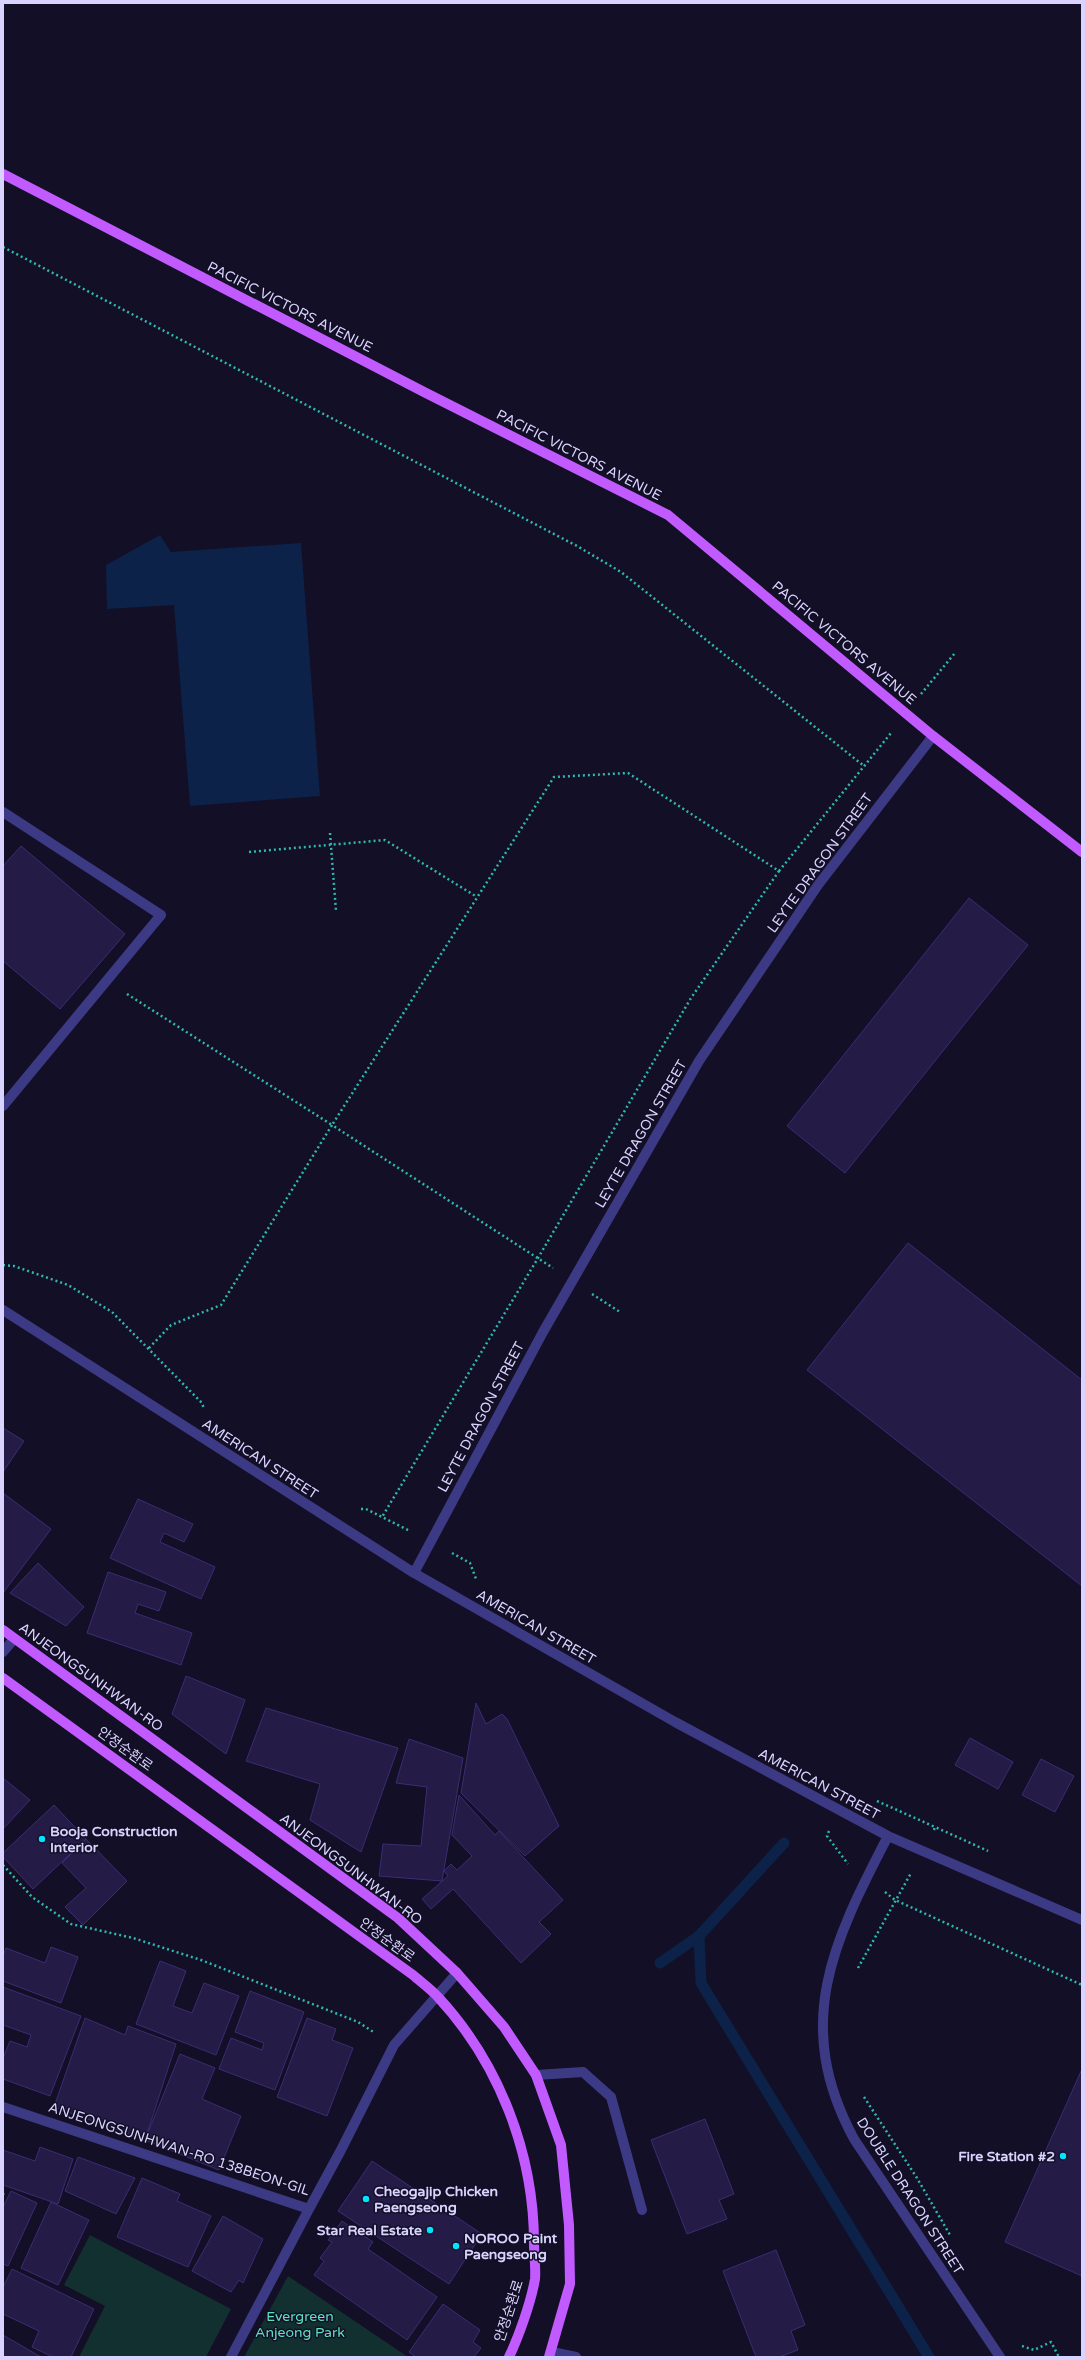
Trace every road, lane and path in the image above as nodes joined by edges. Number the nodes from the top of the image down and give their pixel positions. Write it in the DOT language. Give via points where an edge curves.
graph roads {
  1 [pos="3,174"];
  2 [pos="3,247"];
  3 [pos="955,653"];
  4 [pos="906,713"];
  5 [pos="933,736"];
  6 [pos="864,766"];
  7 [pos="3,812"];
  8 [pos="330,833"];
  9 [pos="331,844"];
  10 [pos="249,852"];
  11 [pos="1082,852"];
  12 [pos="779,871"];
  13 [pos="477,897"];
  14 [pos="336,911"];
  15 [pos="107,980"];
  16 [pos="3,1106"];
  17 [pos="332,1125"];
  18 [pos="538,1258"];
  19 [pos="572,1281"];
  20 [pos="3,1310"];
  21 [pos="620,1312"];
  22 [pos="149,1348"];
  23 [pos="382,1517"];
  24 [pos="414,1574"];
  25 [pos="3,1630"];
  26 [pos="14,1639"];
  27 [pos="3,1652"];
  28 [pos="3,1678"];
  29 [pos="888,1836"];
  30 [pos="923,1851"];
  31 [pos="991,1852"];
  32 [pos="3,1865"];
  33 [pos="867,1877"];
  34 [pos="895,1900"];
  35 [pos="1082,1920"];
  36 [pos="456,1973"];
  37 [pos="855,1974"];
  38 [pos="1082,1985"];
  39 [pos="438,1996"];
  40 [pos="394,2045"];
  41 [pos="536,2075"];
  42 [pos="862,2093"];
  43 [pos="3,2107"];
  44 [pos="309,2209"];
  45 [pos="642,2210"];
  46 [pos="952,2240"];
  47 [pos="1016,2344"];
  48 [pos="550,2354"];
  49 [pos="231,2357"];
  50 [pos="509,2357"];
  51 [pos="576,2357"];
  52 [pos="1000,2357"];
  53 [pos="1059,2357"];
  1 -- 4 [label="main road, PACIFIC VICTORS AVENUE" via="668,515"];
  2 -- 6 [label="path" via="577,546 621,572"];
  3 -- 4 [label="path"];
  4 -- 5 [label="main road, PACIFIC VICTORS AVENUE"];
  4 -- 6 [label="path"];
  5 -- 11 [label="main road, PACIFIC VICTORS AVENUE"];
  5 -- 19 [label="street, LEYTE DRAGON STREET" via="818,885 699,1061"];
  6 -- 12 [label="path"];
  7 -- 15 [label="street" via="161,915"];
  8 -- 9 [label="path"];
  9 -- 10 [label="path"];
  9 -- 13 [label="path" via="385,840"];
  9 -- 14 [label="path"];
  12 -- 13 [label="path" via="628,774 554,777"];
  12 -- 18 [label="path" via="691,998"];
  13 -- 17 [label="path"];
  15 -- 16 [label="street"];
  15 -- 17 [label="path"];
  17 -- 18 [label="path"];
  17 -- 22 [label="path" via="221,1305 171,1325"];
  18 -- 19 [label="path"];
  18 -- 23 [label="path"];
  19 -- 21 [label="path"];
  19 -- 24 [label="street, LEYTE DRAGON STREET" via="542,1332"];
  20 -- 24 [label="street, AMERICAN STREET"];
  24 -- 29 [label="street, AMERICAN STREET" via="675,1722"];
  25 -- 26 [label="main road, ANJEONGSUNHWAN-RO"];
  26 -- 27 [label="street"];
  26 -- 36 [label="main road, ANJEONGSUNHWAN-RO" via="398,1918"];
  28 -- 39 [label="main road, 안정순환로" via="413,1975"];
  29 -- 30 [label="street, AMERICAN STREET"];
  29 -- 33 [label="street, DOUBLE DRAGON STREET"];
  30 -- 31 [label="path" via="935,1826"];
  30 -- 34 [label="path"];
  30 -- 35 [label="street, AMERICAN STREET"];
  32 -- 40 [label="path" via="32,1897 71,1924 133,1938 201,1960 358,2022"];
  33 -- 34 [label="path"];
  33 -- 52 [label="street, DOUBLE DRAGON STREET" via="841,1935 827,1982 822,2043 828,2076 841,2114 865,2157"];
  34 -- 37 [label="path"];
  34 -- 38 [label="path"];
  36 -- 39 [label="street, ANJEONGSUNHWAN-RO 138BEON-GIL"];
  36 -- 41 [label="main road, ANJEONGSUNHWAN-RO" via="504,2027"];
  39 -- 40 [label="street, ANJEONGSUNHWAN-RO 138BEON-GIL"];
  39 -- 50 [label="main road, 안정순환로" via="479,2048 516,2126 530,2180 534,2279 517,2340"];
  40 -- 44 [label="street, ANJEONGSUNHWAN-RO 138BEON-GIL" via="342,2150"];
  41 -- 45 [label="street" via="583,2072 610,2097"];
  41 -- 48 [label="main road, ANJEONGSUNHWAN-RO" via="561,2145 569,2224 570,2284"];
  42 -- 46 [label="path" via="917,2178"];
  43 -- 44 [label="street, ANJEONGSUNHWAN-RO 138BEON-GIL"];
  44 -- 49 [label="street"];
  47 -- 53 [label="path" via="1034,2350 1051,2342"];
  48 -- 51 [label="street"];
}
